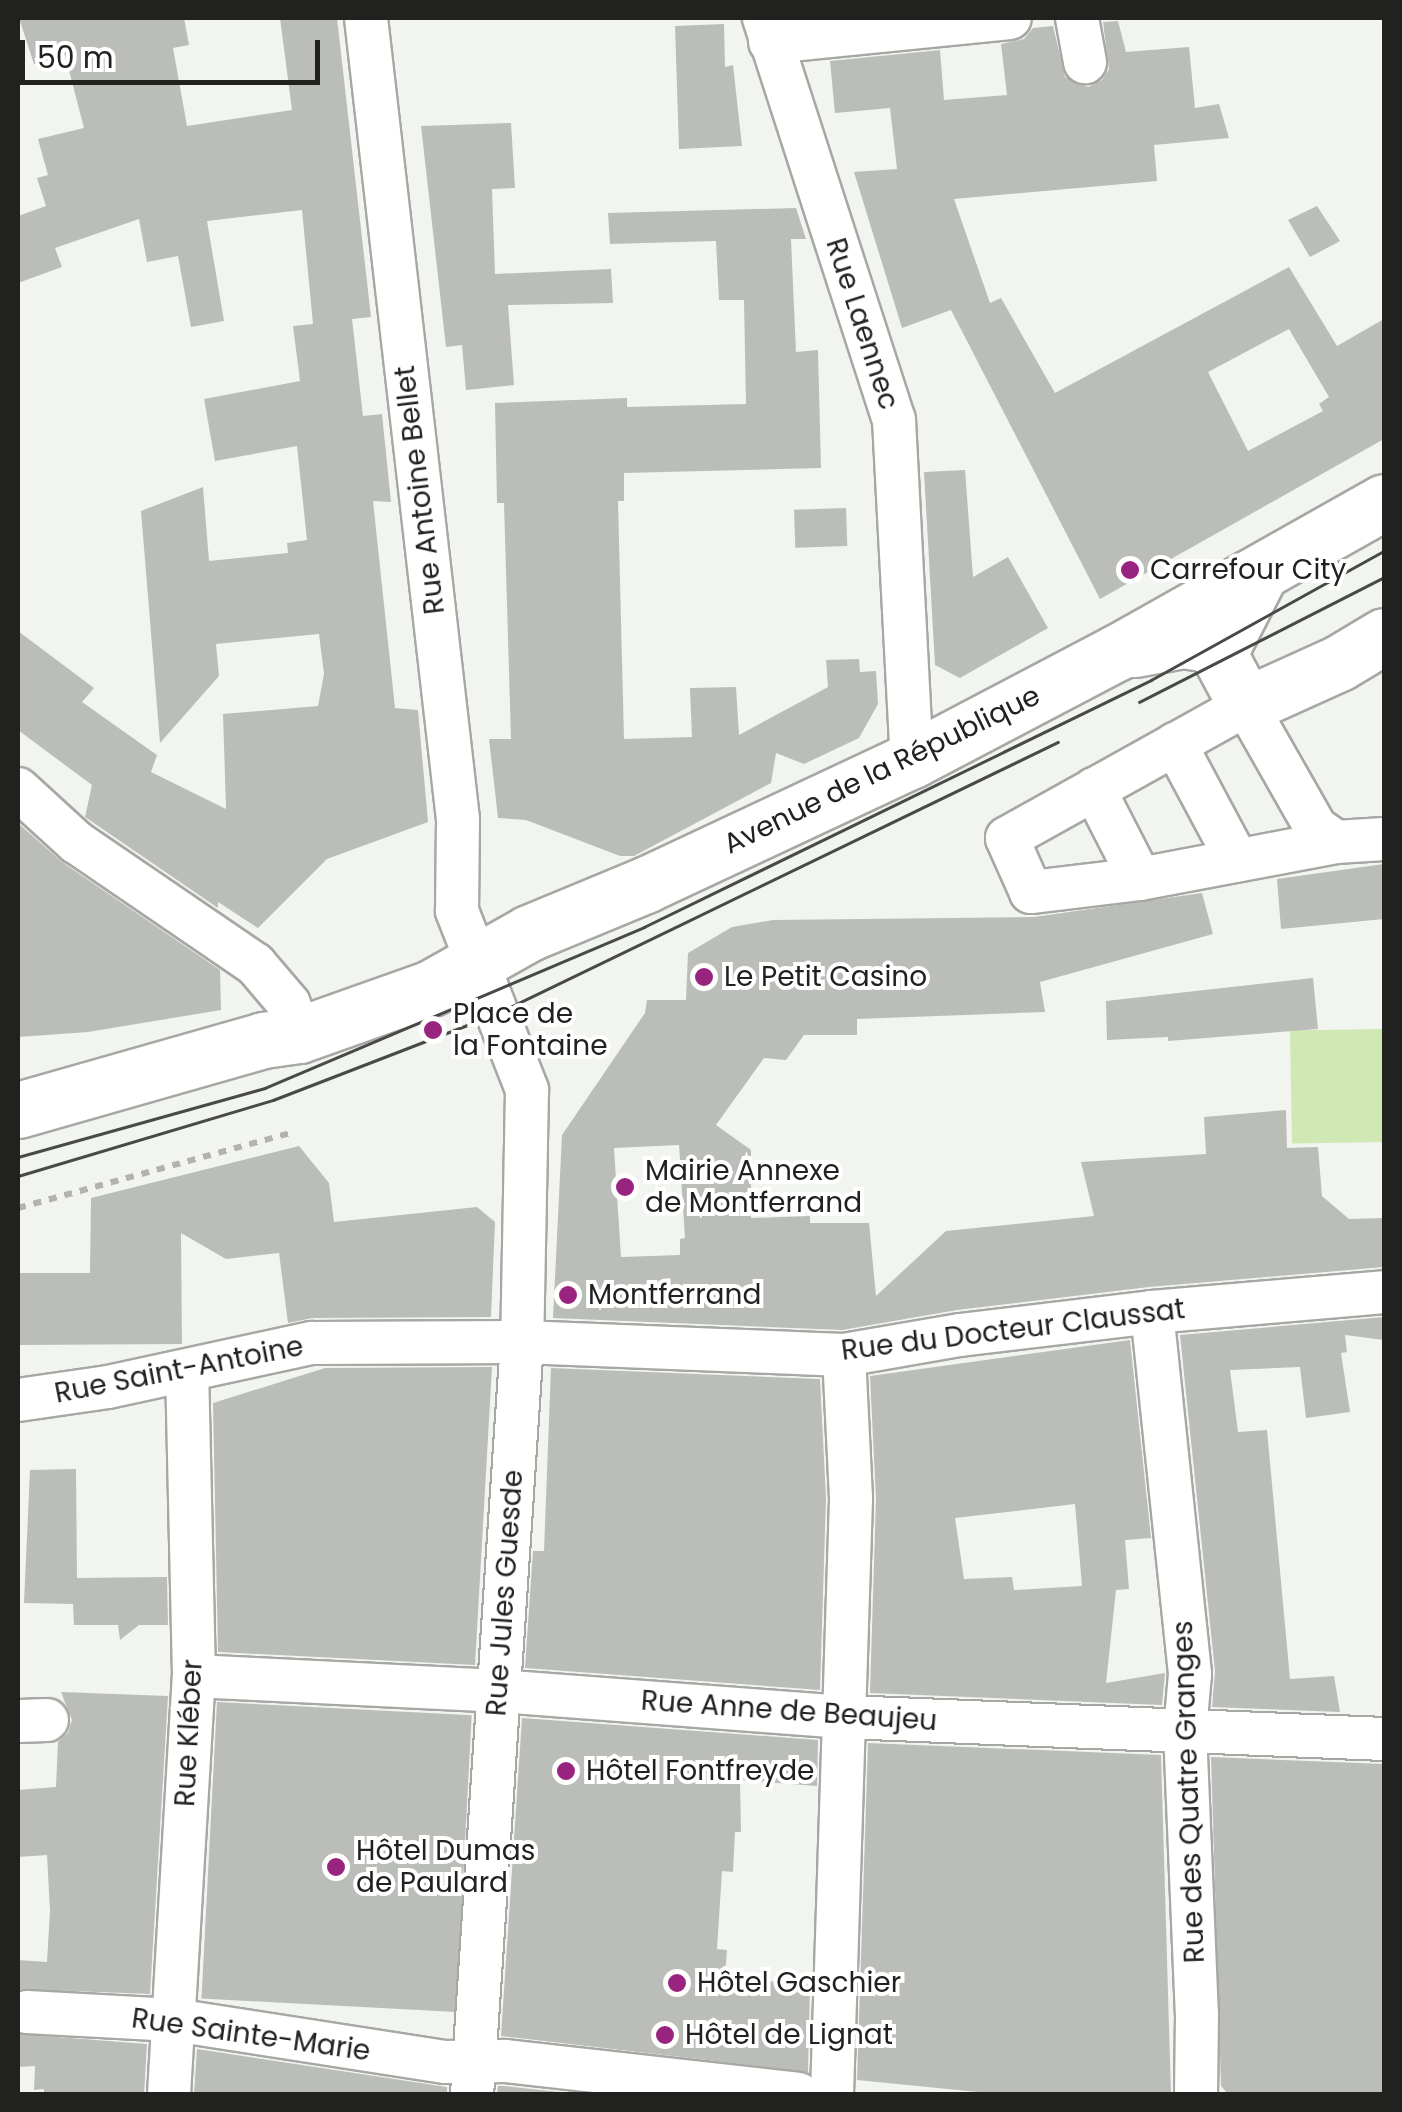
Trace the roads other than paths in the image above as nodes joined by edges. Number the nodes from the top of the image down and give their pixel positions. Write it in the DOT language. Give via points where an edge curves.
graph roads {
  1 [pos="366,18"];
  2 [pos="1010,18"];
  3 [pos="1077,18"];
  4 [pos="767,30"];
  5 [pos="1085,62"];
  6 [pos="1384,502"];
  7 [pos="1275,560"];
  8 [pos="1384,636"];
  9 [pos="1118,652"];
  10 [pos="1234,683"];
  11 [pos="1175,744"];
  12 [pos="912,760"];
  13 [pos="18,789"];
  14 [pos="1094,790"];
  15 [pos="1384,840"];
  16 [pos="1336,842"];
  17 [pos="1237,860"];
  18 [pos="1140,880"];
  19 [pos="474,960"];
  20 [pos="266,1034"];
  21 [pos="18,1110"];
  22 [pos="1384,1292"];
  23 [pos="1152,1312"];
  24 [pos="522,1342"];
  25 [pos="844,1354"];
  26 [pos="188,1372"];
  27 [pos="18,1400"];
  28 [pos="194,1676"];
  29 [pos="498,1692"];
  30 [pos="846,1717"];
  31 [pos="1184,1731"];
  32 [pos="1384,1738"];
  33 [pos="26,2012"];
  34 [pos="174,2020"];
  35 [pos="474,2076"];
  36 [pos="169,2094"];
  37 [pos="798,2094"];
  38 [pos="832,2094"];
  39 [pos="1196,2094"];
  1 -- 19 [label="street, Rue Antoine Bellet" via="458,819 457,911"];
  2 -- 4 [label="street"];
  3 -- 5 [label="street"];
  4 -- 12 [label="street, Rue Laennec" via="894,420"];
  6 -- 7 [label="main road, Avenue de la République"];
  7 -- 9 [label="main road, Avenue de la République"];
  7 -- 10 [label="street"];
  8 -- 10 [label="main road" via="1339,663"];
  9 -- 10 [label="main road, Avenue de la République" via="1183,640 1214,645"];
  9 -- 12 [label="main road, Avenue de la République"];
  10 -- 11 [label="street"];
  10 -- 16 [label="street" via="1316,828"];
  11 -- 14 [label="street"];
  11 -- 17 [label="street"];
  12 -- 19 [label="main road, Avenue de la République"];
  13 -- 20 [label="street" via="76,842 255,964"];
  14 -- 18 [label="street"];
  14 -- 18 [label="street" via="1006,838 1031,892"];
  15 -- 16 [label="street"];
  16 -- 17 [label="street"];
  17 -- 18 [label="street"];
  19 -- 20 [label="main road" via="430,988"];
  19 -- 24 [label="street, Rue Jules Guesde" via="527,1090"];
  20 -- 21 [label="main road"];
  22 -- 23 [label="street, Rue du Docteur Claussat"];
  23 -- 25 [label="street, Rue du Docteur Claussat"];
  23 -- 31 [label="street, Rue des Quatre Granges" via="1190,1674"];
  24 -- 25 [label="street, Rue du Docteur Claussat"];
  24 -- 26 [label="street, Rue Saint-Antoine" via="312,1343"];
  24 -- 29 [label="street, Rue Jules Guesde"];
  25 -- 30 [label="street" via="851,1498"];
  26 -- 27 [label="street, Rue Saint-Antoine"];
  26 -- 28 [label="street, Rue Kléber"];
  28 -- 29 [label="street, Rue Anne de Beaujeu"];
  28 -- 34 [label="street, Rue Kléber"];
  29 -- 30 [label="street, Rue Anne de Beaujeu"];
  29 -- 35 [label="street, Rue Jules Guesde"];
  30 -- 31 [label="street, Rue Anne de Beaujeu"];
  30 -- 38 [label="street"];
  31 -- 32 [label="street, Rue Anne de Beaujeu"];
  31 -- 39 [label="street, Rue des Quatre Granges"];
  33 -- 34 [label="street, Rue Sainte-Marie"];
  34 -- 35 [label="street, Rue Sainte-Marie" via="445,2062"];
  34 -- 36 [label="street, Rue Kléber"];
  35 -- 37 [label="street, Rue Sainte-Marie"];
}
